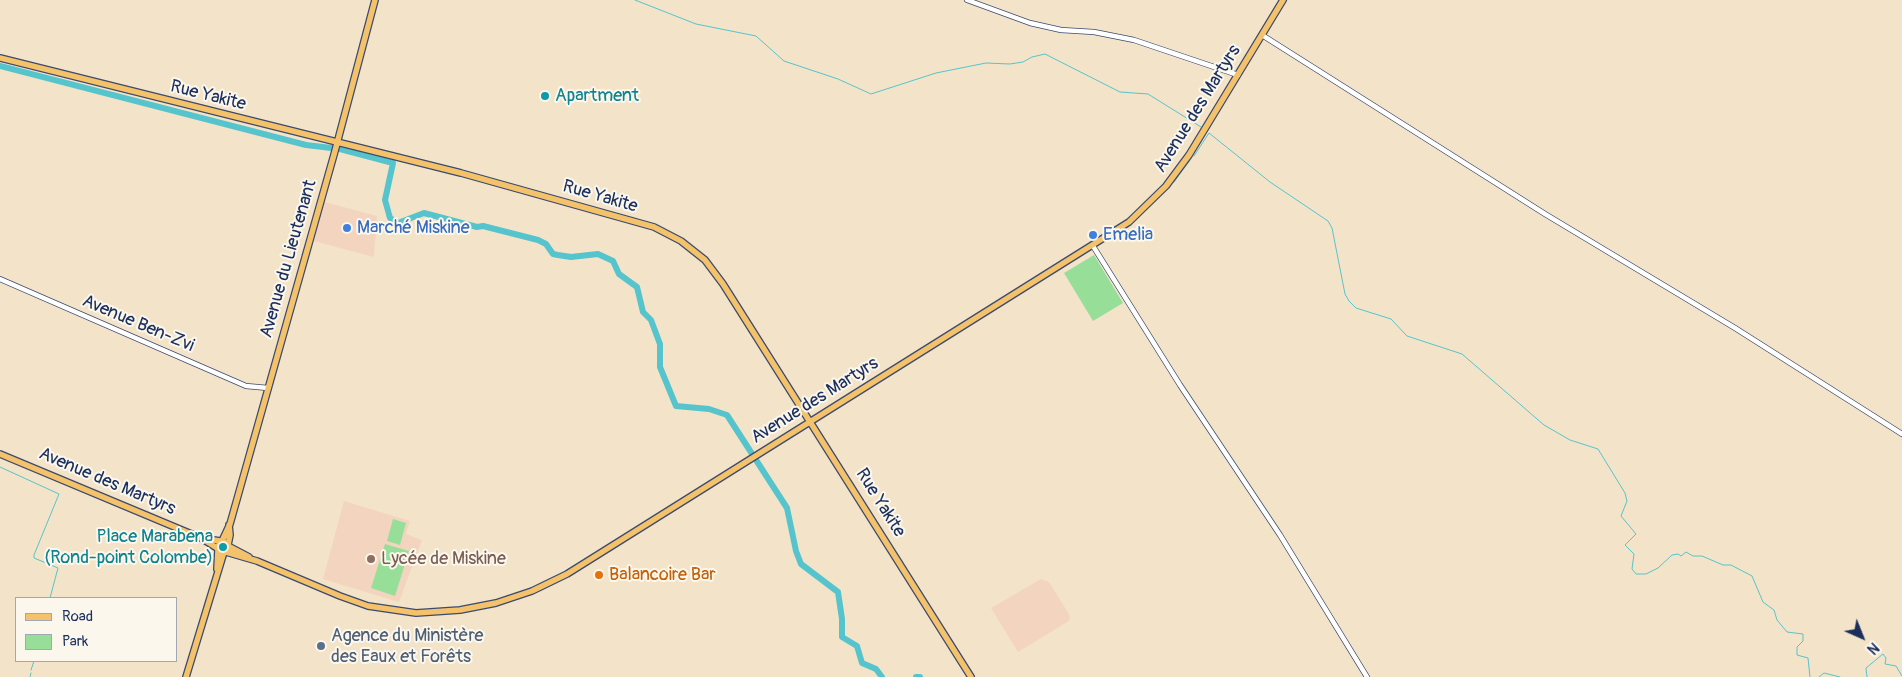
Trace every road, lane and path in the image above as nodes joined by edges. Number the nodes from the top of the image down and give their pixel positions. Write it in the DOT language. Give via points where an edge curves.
graph roads {
  1 [pos="374,0"];
  2 [pos="967,0"];
  3 [pos="1283,0"];
  4 [pos="1262,35"];
  5 [pos="0,58"];
  6 [pos="1238,75"];
  7 [pos="337,146"];
  8 [pos="1093,246"];
  9 [pos="0,279"];
  10 [pos="268,388"];
  11 [pos="811,420"];
  12 [pos="1902,434"];
  13 [pos="0,454"];
  14 [pos="223,547"];
  15 [pos="186,677"];
  16 [pos="971,677"];
  17 [pos="1367,677"];
  1 -- 7 [label="main road, Avenue du Lieutenant"];
  2 -- 6 [label="street" via="1030,23 1134,40"];
  3 -- 4 [label="main road, Avenue des Martyrs"];
  4 -- 6 [label="main road, Avenue des Martyrs"];
  4 -- 12 [label="street"];
  5 -- 7 [label="main road, Rue Yakite"];
  6 -- 8 [label="main road, Avenue des Martyrs" via="1203,134 1166,186 1129,222"];
  7 -- 10 [label="main road, Avenue du Lieutenant"];
  7 -- 11 [label="main road, Rue Yakite" via="461,173 654,228 681,241 715,272"];
  8 -- 11 [label="main road, Avenue des Martyrs"];
  8 -- 17 [label="street" via="1280,535"];
  9 -- 10 [label="street, Avenue Ben-Zvi" via="246,386"];
  10 -- 14 [label="main road, Avenue du Lieutenant"];
  11 -- 14 [label="main road, Avenue des Martyrs" via="567,574 532,591 496,603 416,613 382,609 340,596"];
  11 -- 16 [label="main road, Rue Yakite"];
  13 -- 14 [label="main road, Avenue des Martyrs"];
  14 -- 15 [label="main road, Avenue du Lieutenant"];
}
